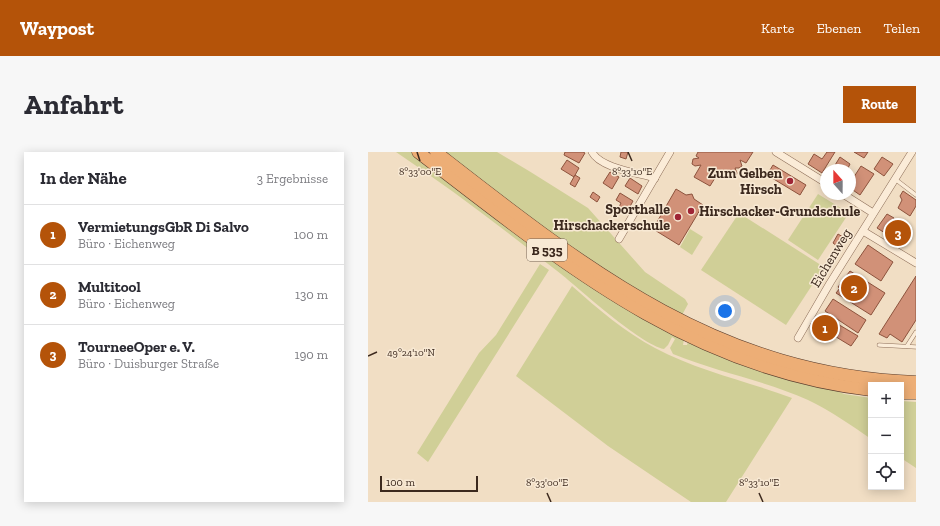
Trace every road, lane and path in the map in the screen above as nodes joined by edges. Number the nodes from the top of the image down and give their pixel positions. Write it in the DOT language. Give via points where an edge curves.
graph roads {
  1 [pos="418,152"];
  2 [pos="436,152"];
  3 [pos="592,152"];
  4 [pos="670,152"];
  5 [pos="776,152"];
  6 [pos="912,152"];
  7 [pos="655,178"];
  8 [pos="820,179"];
  9 [pos="895,179"];
  10 [pos="916,195"];
  11 [pos="852,200"];
  12 [pos="873,213"];
  13 [pos="863,230"];
  14 [pos="619,239"];
  15 [pos="916,263"];
  16 [pos="916,332"];
  17 [pos="798,338"];
  18 [pos="878,345"];
  19 [pos="907,346"];
  20 [pos="916,347"];
  21 [pos="916,382"];
  22 [pos="868,389"];
  23 [pos="904,393"];
  24 [pos="916,393"];
  1 -- 22 [label="highway, B 535" via="581,274 662,324 710,347 765,367 818,381"];
  2 -- 21 [label="highway, B 535" via="557,245 622,288 686,324 748,350 801,366 859,377"];
  3 -- 7 [label="street" via="595,158 603,163"];
  4 -- 7 [label="street"];
  5 -- 8 [label="street"];
  6 -- 9 [label="street, Eichenweg"];
  7 -- 14 [label="street"];
  9 -- 10 [label="lane"];
  9 -- 12 [label="street, Eichenweg"];
  11 -- 12 [label="street"];
  12 -- 13 [label="street, Eichenweg"];
  13 -- 15 [label="street"];
  13 -- 17 [label="street, Eichenweg"];
  16 -- 19 [label="lane"];
  18 -- 19 [label="lane"];
  19 -- 20 [label="lane"];
  23 -- 24 [label="highway"];
}
